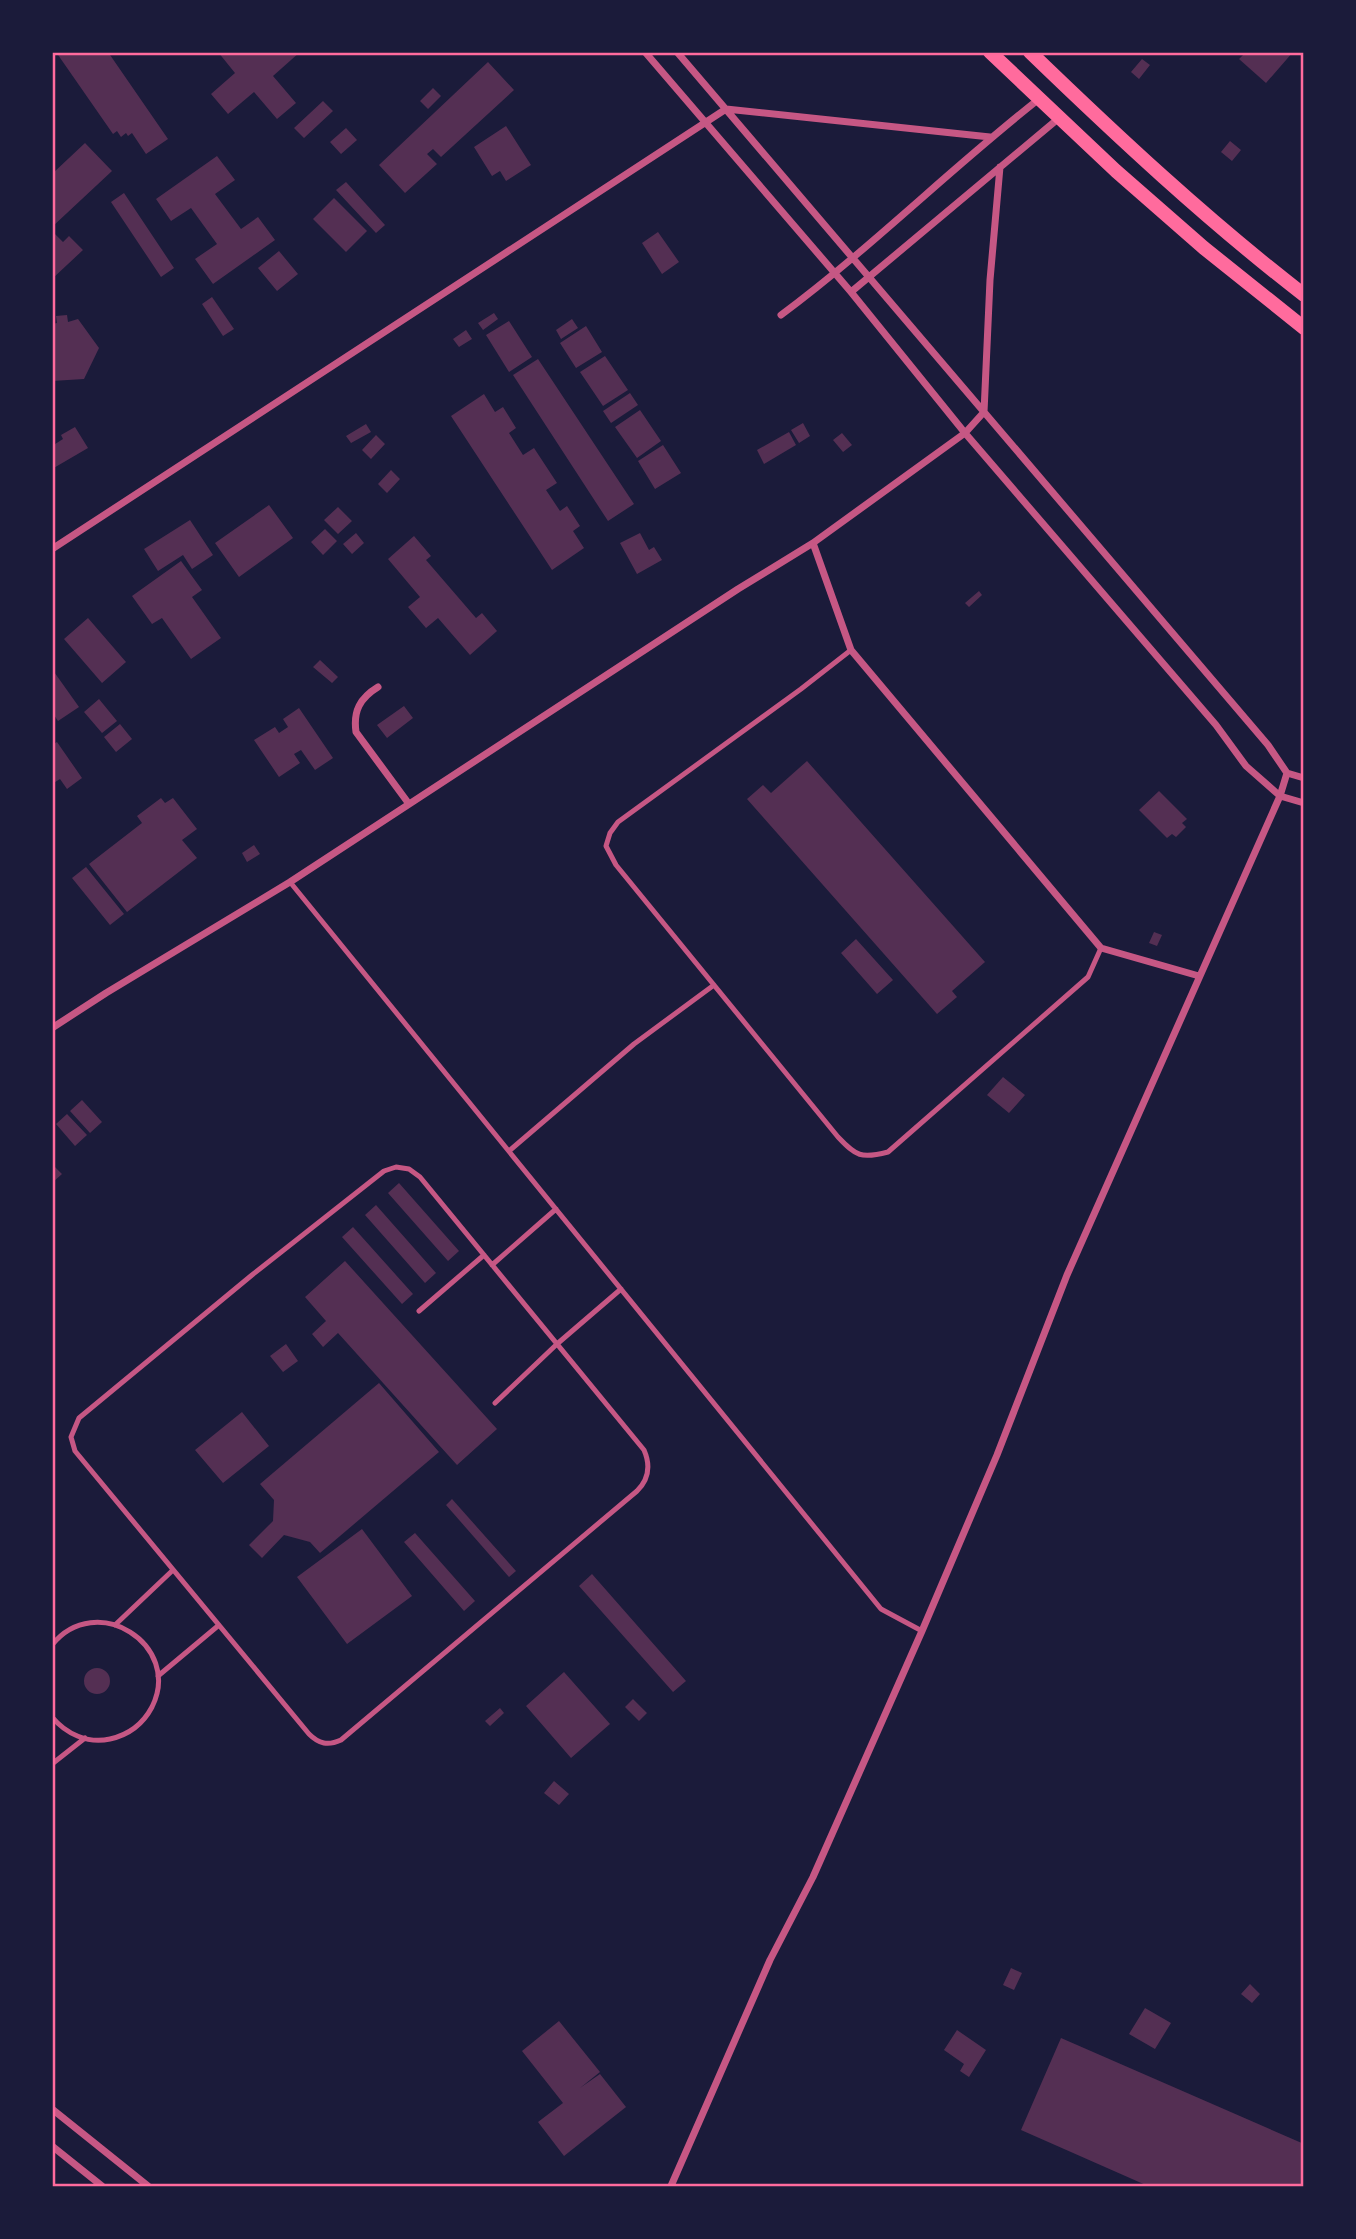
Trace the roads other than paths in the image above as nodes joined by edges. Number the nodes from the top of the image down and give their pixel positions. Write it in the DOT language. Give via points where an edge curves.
graph roads {
  1 [pos="645,52"];
  2 [pos="677,52"];
  3 [pos="990,52"];
  4 [pos="1030,52"];
  5 [pos="1040,99"];
  6 [pos="726,109"];
  7 [pos="1060,117"];
  8 [pos="705,122"];
  9 [pos="990,137"];
  10 [pos="1000,167"];
  11 [pos="853,258"];
  12 [pos="835,275"];
  13 [pos="869,275"];
  14 [pos="850,292"];
  15 [pos="1304,295"];
  16 [pos="781,315"];
  17 [pos="1304,328"];
  18 [pos="984,412"];
  19 [pos="965,433"];
  20 [pos="813,543"];
  21 [pos="52,549"];
  22 [pos="851,650"];
  23 [pos="378,687"];
  24 [pos="1287,773"];
  25 [pos="1304,778"];
  26 [pos="1280,796"];
  27 [pos="1304,803"];
  28 [pos="409,804"];
  29 [pos="290,882"];
  30 [pos="1101,948"];
  31 [pos="1199,976"];
  32 [pos="714,985"];
  33 [pos="52,1028"];
  34 [pos="509,1151"];
  35 [pos="556,1209"];
  36 [pos="484,1255"];
  37 [pos="492,1265"];
  38 [pos="621,1289"];
  39 [pos="419,1311"];
  40 [pos="557,1344"];
  41 [pos="495,1403"];
  42 [pos="173,1570"];
  43 [pos="115,1625"];
  44 [pos="219,1625"];
  45 [pos="922,1632"];
  46 [pos="52,1645"];
  47 [pos="158,1675"];
  48 [pos="52,1717"];
  49 [pos="85,1738"];
  50 [pos="52,1764"];
  51 [pos="52,2109"];
  52 [pos="52,2146"];
  53 [pos="102,2186"];
  54 [pos="148,2186"];
  55 [pos="671,2186"];
  1 -- 8 [label="street"];
  2 -- 6 [label="street"];
  3 -- 5 [label="main road"];
  4 -- 15 [label="main road" via="1129,148"];
  5 -- 7 [label="main road"];
  5 -- 9 [label="street"];
  6 -- 8 [label="street"];
  6 -- 9 [label="street"];
  6 -- 11 [label="street"];
  7 -- 10 [label="street"];
  7 -- 17 [label="main road" via="1116,172"];
  8 -- 12 [label="street"];
  8 -- 21 [label="street"];
  9 -- 11 [label="street"];
  10 -- 13 [label="street"];
  10 -- 18 [label="street"];
  11 -- 12 [label="street"];
  11 -- 13 [label="street"];
  12 -- 14 [label="street"];
  12 -- 16 [label="street"];
  13 -- 14 [label="street"];
  13 -- 18 [label="street"];
  14 -- 19 [label="street"];
  18 -- 19 [label="street"];
  18 -- 24 [label="street"];
  19 -- 20 [label="street"];
  19 -- 26 [label="street" via="1246,766"];
  20 -- 22 [label="street"];
  20 -- 28 [label="street"];
  22 -- 30 [label="street"];
  22 -- 32 [label="lane" via="618,822 610,833 606,846 616,865"];
  23 -- 28 [label="street" via="358,704 356,732"];
  24 -- 25 [label="street"];
  24 -- 26 [label="street"];
  26 -- 27 [label="street"];
  26 -- 31 [label="street"];
  28 -- 29 [label="street"];
  29 -- 33 [label="street"];
  29 -- 34 [label="lane"];
  30 -- 31 [label="street"];
  30 -- 32 [label="lane" via="1088,977 888,1152 869,1157 853,1153 838,1137"];
  31 -- 45 [label="street" via="1067,1275"];
  32 -- 34 [label="lane" via="634,1044"];
  34 -- 35 [label="lane"];
  35 -- 37 [label="lane"];
  35 -- 38 [label="lane"];
  36 -- 37 [label="lane"];
  36 -- 39 [label="lane"];
  36 -- 42 [label="lane" via="415,1173 390,1168 79,1418 71,1437 75,1451"];
  37 -- 40 [label="lane"];
  38 -- 40 [label="lane"];
  38 -- 45 [label="lane" via="881,1609"];
  40 -- 41 [label="lane"];
  40 -- 44 [label="lane" via="644,1450 649,1464 646,1478 637,1491 341,1740 320,1743 309,1734"];
  42 -- 43 [label="lane"];
  42 -- 44 [label="lane"];
  43 -- 46 [label="lane" via="80,1625"];
  43 -- 47 [label="lane" via="141,1640"];
  44 -- 47 [label="lane"];
  45 -- 55 [label="street"];
  47 -- 49 [label="lane" via="155,1701 141,1724 118,1737"];
  48 -- 49 [label="lane" via="67,1731"];
  49 -- 50 [label="lane"];
  51 -- 54 [label="street"];
  52 -- 53 [label="street"];
}
